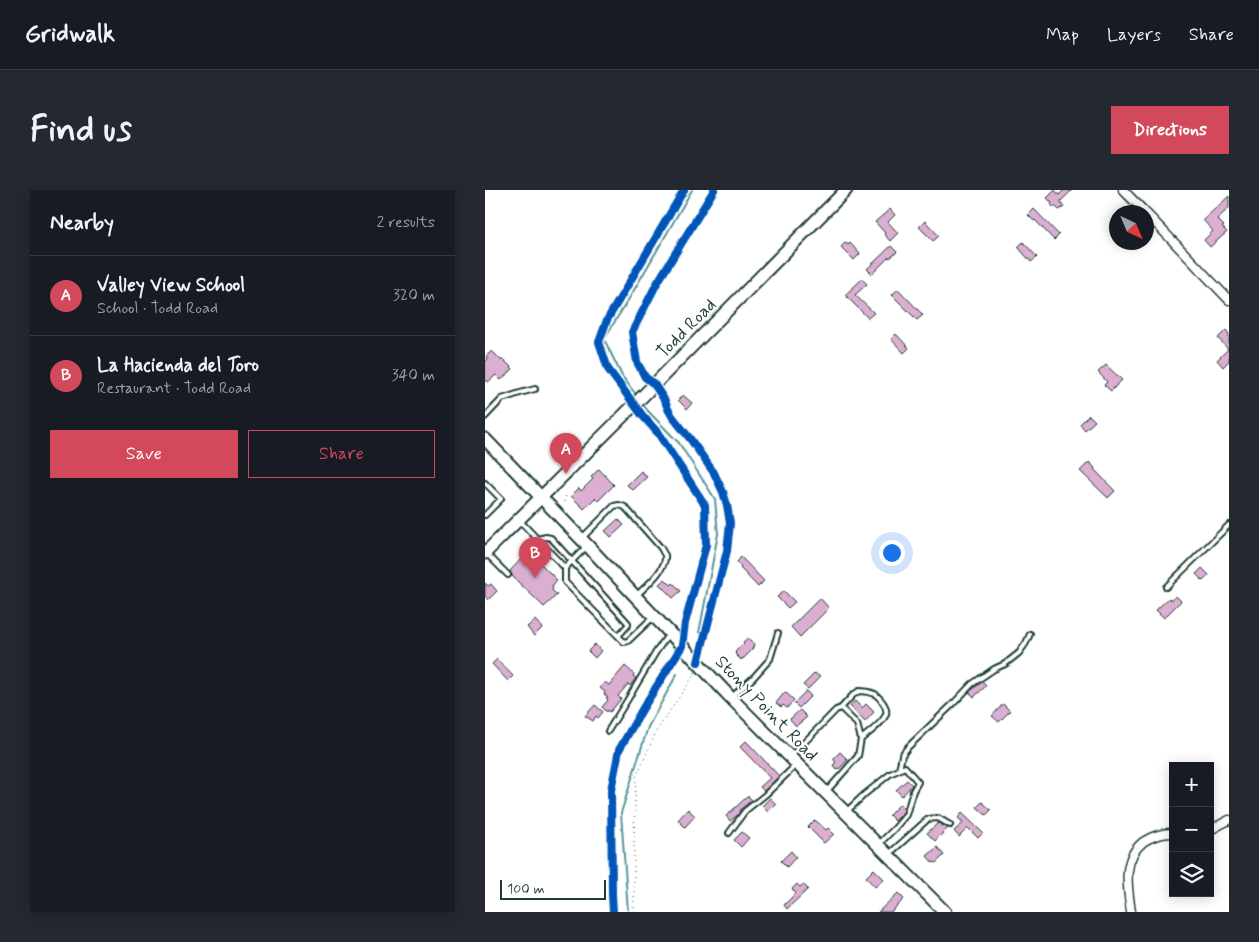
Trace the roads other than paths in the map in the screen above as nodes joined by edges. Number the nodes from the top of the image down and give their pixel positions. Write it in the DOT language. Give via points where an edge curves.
graph roads {
  1 [pos="846,190"];
  2 [pos="1123,190"];
  3 [pos="1138,205"];
  4 [pos="1154,221"];
  5 [pos="1229,300"];
  6 [pos="535,389"];
  7 [pos="485,416"];
  8 [pos="485,439"];
  9 [pos="486,485"];
  10 [pos="542,498"];
  11 [pos="485,515"];
  12 [pos="519,520"];
  13 [pos="1229,525"];
  14 [pos="537,539"];
  15 [pos="585,542"];
  16 [pos="486,549"];
  17 [pos="572,562"];
  18 [pos="565,568"];
  19 [pos="508,575"];
  20 [pos="1166,587"];
  21 [pos="635,596"];
  22 [pos="654,616"];
  23 [pos="670,633"];
  24 [pos="777,633"];
  25 [pos="1030,634"];
  26 [pos="619,636"];
  27 [pos="731,698"];
  28 [pos="841,708"];
  29 [pos="608,731"];
  30 [pos="861,739"];
  31 [pos="793,761"];
  32 [pos="899,770"];
  33 [pos="825,793"];
  34 [pos="845,813"];
  35 [pos="1229,820"];
  36 [pos="950,825"];
  37 [pos="1214,828"];
  38 [pos="729,833"];
  39 [pos="1169,833"];
  40 [pos="878,846"];
  41 [pos="888,855"];
  42 [pos="945,912"];
  43 [pos="1131,912"];
  1 -- 10 [label="main road, Todd Road"];
  2 -- 3 [label="street"];
  4 -- 5 [label="street"];
  6 -- 7 [label="lane" via="502,399"];
  8 -- 10 [label="main road, Stony Point Road"];
  9 -- 11 [label="lane" via="501,499"];
  10 -- 12 [label="main road, Todd Road"];
  10 -- 15 [label="main road, Stony Point Road"];
  12 -- 14 [label="lane"];
  12 -- 16 [label="main road, Todd Road"];
  13 -- 20 [label="lane"];
  14 -- 17 [label="lane" via="551,538"];
  14 -- 18 [label="lane"];
  15 -- 17 [label="lane"];
  15 -- 21 [label="main road, Stony Point Road"];
  15 -- 21 [label="lane" via="614,506 625,507 665,555 660,572"];
  16 -- 19 [label="lane"];
  17 -- 18 [label="lane"];
  17 -- 26 [label="lane" via="628,623"];
  18 -- 26 [label="lane" via="565,582"];
  21 -- 22 [label="main road, Stony Point Road"];
  22 -- 23 [label="main road, Stony Point Road"];
  22 -- 26 [label="lane" via="628,641"];
  23 -- 27 [label="main road, Stony Point Road"];
  23 -- 29 [label="lane" via="655,652"];
  24 -- 27 [label="lane" via="770,659"];
  25 -- 32 [label="lane" via="1019,653 972,684 908,747 902,755"];
  27 -- 31 [label="main road, Stony Point Road"];
  28 -- 30 [label="lane" via="857,724"];
  28 -- 30 [label="lane" via="859,691 875,694 882,701 886,714"];
  28 -- 31 [label="lane"];
  30 -- 33 [label="lane" via="858,756"];
  31 -- 33 [label="main road, Stony Point Road"];
  31 -- 38 [label="lane" via="765,795 745,811"];
  32 -- 34 [label="lane"];
  32 -- 40 [label="lane" via="905,767 918,782 906,815"];
  33 -- 34 [label="main road, Stony Point Road"];
  34 -- 40 [label="main road, Stony Point Road"];
  35 -- 37 [label="street"];
  36 -- 41 [label="lane" via="938,818 928,819"];
  39 -- 43 [label="street" via="1149,838 1131,855 1128,868"];
  40 -- 41 [label="main road, Stony Point Road"];
  41 -- 42 [label="main road, Stony Point Road"];
}
